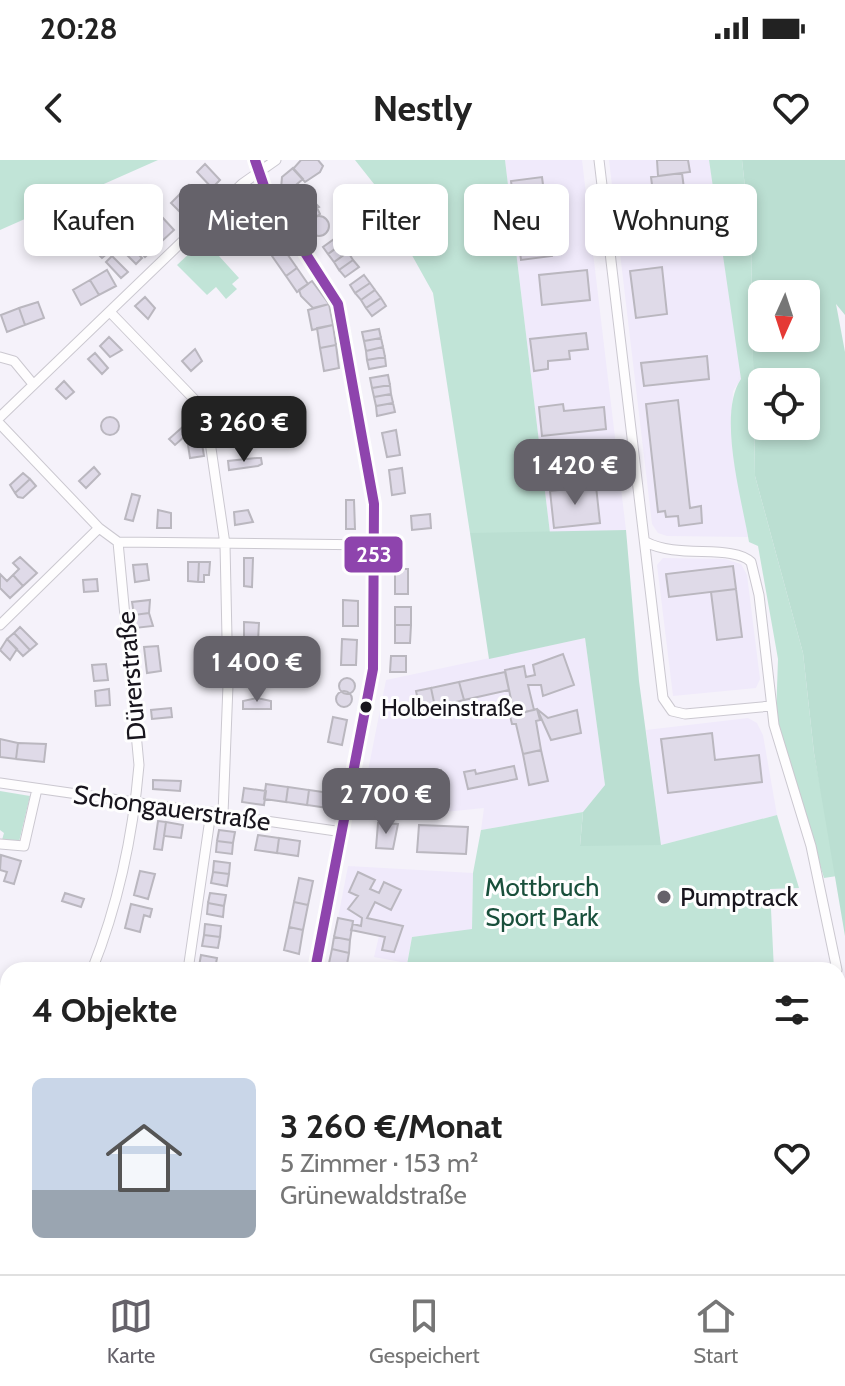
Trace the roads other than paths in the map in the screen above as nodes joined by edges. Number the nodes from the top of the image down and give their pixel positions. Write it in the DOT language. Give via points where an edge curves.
graph roads {
  1 [pos="255,160"];
  2 [pos="276,160"];
  3 [pos="599,160"];
  4 [pos="259,174"];
  5 [pos="110,312"];
  6 [pos="0,357"];
  7 [pos="33,384"];
  8 [pos="0,417"];
  9 [pos="0,424"];
  10 [pos="99,528"];
  11 [pos="118,542"];
  12 [pos="646,542"];
  13 [pos="225,544"];
  14 [pos="375,545"];
  15 [pos="0,625"];
  16 [pos="771,706"];
  17 [pos="0,783"];
  18 [pos="37,789"];
  19 [pos="136,802"];
  20 [pos="211,812"];
  21 [pos="223,814"];
  22 [pos="343,832"];
  23 [pos="0,844"];
  24 [pos="95,962"];
  25 [pos="189,962"];
  26 [pos="317,962"];
  27 [pos="835,962"];
  1 -- 4 [label="street"];
  2 -- 4 [label="street"];
  3 -- 12 [label="street"];
  4 -- 5 [label="street" via="242,184"];
  4 -- 14 [label="street" via="338,304 369,461"];
  5 -- 7 [label="street"];
  5 -- 13 [label="street" via="204,412"];
  6 -- 7 [label="street" via="14,361"];
  7 -- 8 [label="street"];
  9 -- 10 [label="street"];
  10 -- 11 [label="street"];
  10 -- 15 [label="street"];
  11 -- 13 [label="street"];
  11 -- 19 [label="street, Dürerstraße" via="138,731"];
  12 -- 16 [label="street" via="663,551 739,554 751,562"];
  12 -- 16 [label="street" via="663,698 672,711"];
  13 -- 14 [label="street"];
  13 -- 21 [label="street" via="228,685"];
  14 -- 22 [label="street" via="373,669"];
  16 -- 27 [label="street" via="811,846"];
  17 -- 18 [label="street, Schongauerstraße"];
  18 -- 19 [label="street, Schongauerstraße"];
  18 -- 23 [label="street" via="24,846"];
  19 -- 20 [label="street, Schongauerstraße"];
  19 -- 24 [label="street, Dürerstraße" via="114,911"];
  20 -- 21 [label="street, Schongauerstraße"];
  20 -- 25 [label="street"];
  21 -- 22 [label="street, Schongauerstraße"];
  22 -- 26 [label="street"];
}
